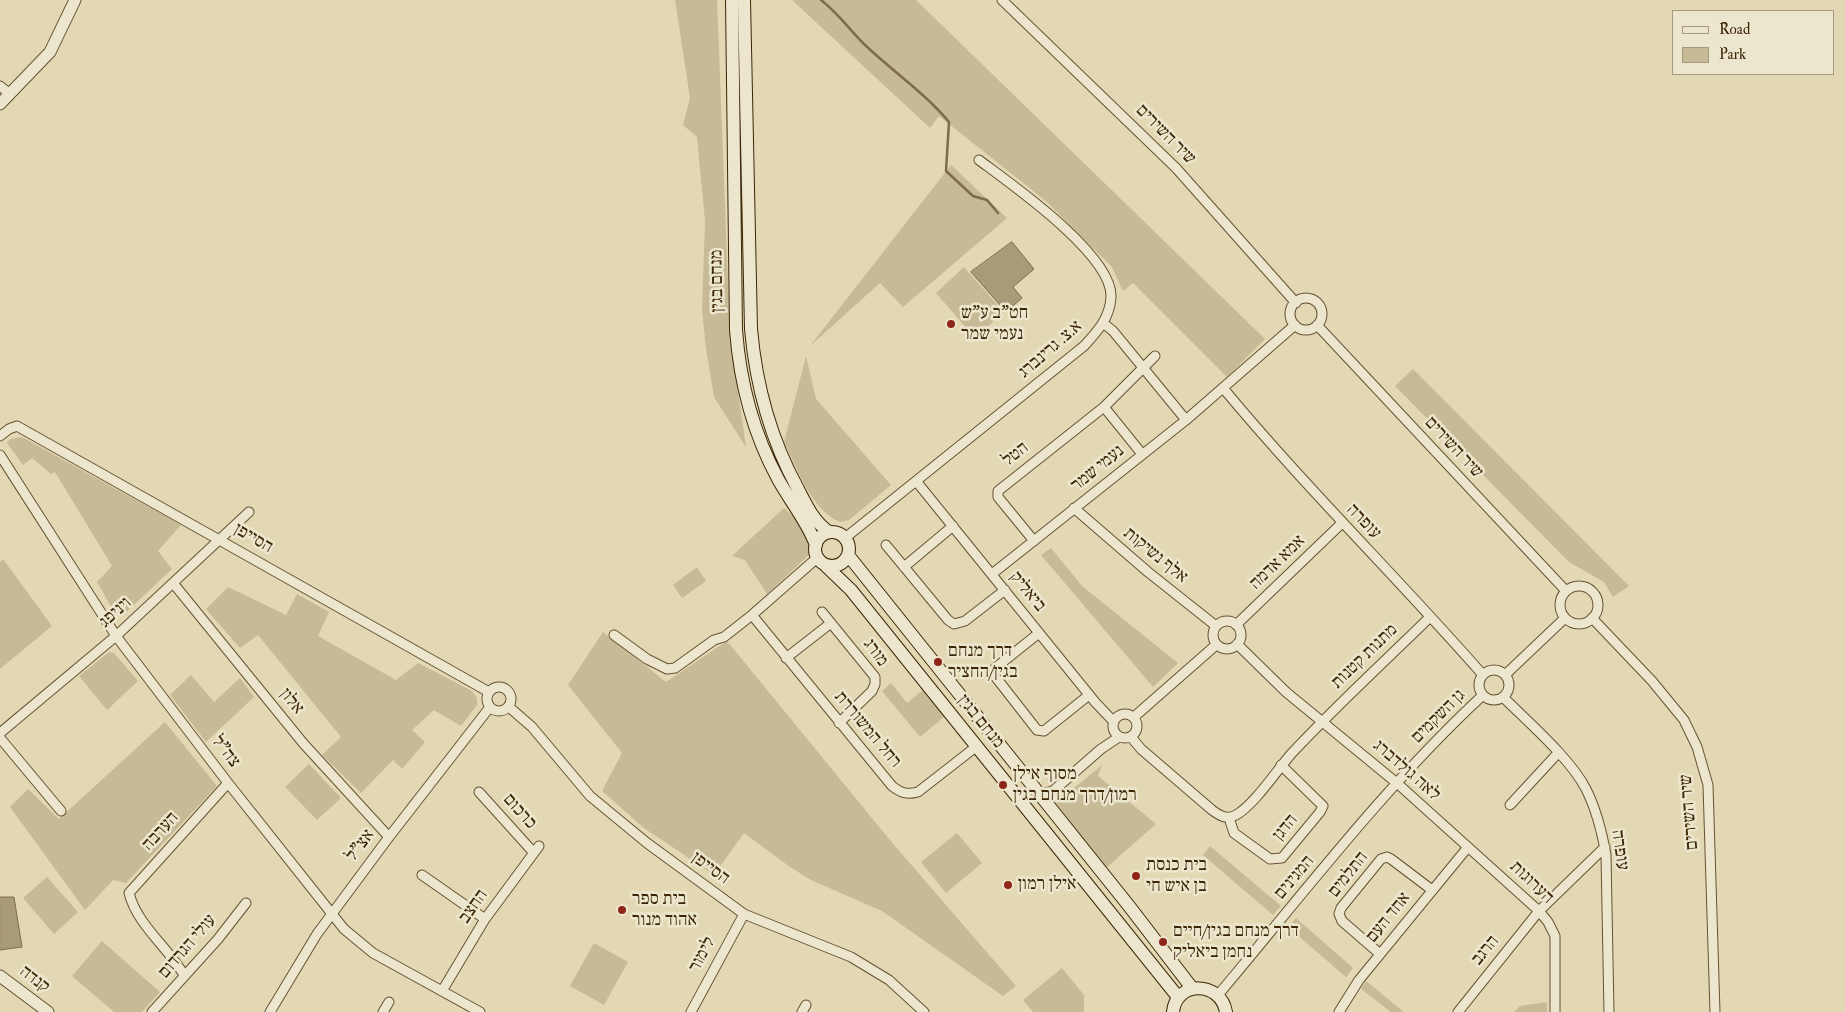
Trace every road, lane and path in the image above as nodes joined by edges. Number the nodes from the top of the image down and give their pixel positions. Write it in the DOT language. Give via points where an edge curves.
graph roads {
  1 [pos="75,0"];
  2 [pos="732,0"];
  3 [pos="744,0"];
  4 [pos="1002,0"];
  5 [pos="0,86"];
  6 [pos="10,94"];
  7 [pos="0,104"];
  8 [pos="979,160"];
  9 [pos="1296,302"];
  10 [pos="1103,323"];
  11 [pos="1295,325"];
  12 [pos="1317,325"];
  13 [pos="1156,356"];
  14 [pos="1143,368"];
  15 [pos="1223,388"];
  16 [pos="1104,407"];
  17 [pos="1186,420"];
  18 [pos="0,436"];
  19 [pos="1142,454"];
  20 [pos="0,455"];
  21 [pos="916,481"];
  22 [pos="1074,508"];
  23 [pos="249,512"];
  24 [pos="1341,524"];
  25 [pos="953,526"];
  26 [pos="829,532"];
  27 [pos="845,538"];
  28 [pos="220,539"];
  29 [pos="1034,541"];
  30 [pos="816,544"];
  31 [pos="886,545"];
  32 [pos="848,555"];
  33 [pos="821,562"];
  34 [pos="904,567"];
  35 [pos="992,574"];
  36 [pos="173,583"];
  37 [pos="1005,590"];
  38 [pos="1566,591"];
  39 [pos="822,612"];
  40 [pos="752,615"];
  41 [pos="1430,617"];
  42 [pos="1565,618"];
  43 [pos="1592,618"];
  44 [pos="831,623"];
  45 [pos="1236,625"];
  46 [pos="1216,626"];
  47 [pos="1039,633"];
  48 [pos="614,635"];
  49 [pos="116,636"];
  50 [pos="1238,644"];
  51 [pos="1216,645"];
  52 [pos="786,658"];
  53 [pos="1483,675"];
  54 [pos="1505,675"];
  55 [pos="489,692"];
  56 [pos="1089,695"];
  57 [pos="1483,695"];
  58 [pos="1504,697"];
  59 [pos="490,707"];
  60 [pos="509,707"];
  61 [pos="1134,717"];
  62 [pos="1322,721"];
  63 [pos="838,723"];
  64 [pos="1115,730"];
  65 [pos="0,733"];
  66 [pos="1131,737"];
  67 [pos="0,738"];
  68 [pos="976,746"];
  69 [pos="1558,753"];
  70 [pos="1281,764"];
  71 [pos="228,783"];
  72 [pos="1398,784"];
  73 [pos="479,792"];
  74 [pos="1053,792"];
  75 [pos="1040,794"];
  76 [pos="1510,805"];
  77 [pos="1050,806"];
  78 [pos="61,811"];
  79 [pos="1228,818"];
  80 [pos="388,837"];
  81 [pos="1468,847"];
  82 [pos="1605,847"];
  83 [pos="536,850"];
  84 [pos="422,874"];
  85 [pos="1432,890"];
  86 [pos="246,903"];
  87 [pos="1539,911"];
  88 [pos="331,914"];
  89 [pos="744,914"];
  90 [pos="485,920"];
  91 [pos="1380,954"];
  92 [pos="184,975"];
  93 [pos="0,976"];
  94 [pos="1192,988"];
  95 [pos="442,990"];
  96 [pos="1218,995"];
  97 [pos="1178,997"];
  98 [pos="389,1002"];
  99 [pos="922,1011"];
  100 [pos="48,1012"];
  101 [pos="152,1012"];
  102 [pos="270,1012"];
  103 [pos="383,1012"];
  104 [pos="480,1012"];
  105 [pos="691,1012"];
  106 [pos="1173,1012"];
  107 [pos="1226,1012"];
  108 [pos="1338,1012"];
  109 [pos="1458,1012"];
  110 [pos="1556,1012"];
  111 [pos="1609,1012"];
  112 [pos="1715,1012"];
  1 -- 6 [label="street" via="50,52"];
  2 -- 30 [label="main road, מנחם בגין" via="736,330 740,372 760,444"];
  3 -- 26 [label="main road, מנחם בגין" via="751,329 755,369 779,452 813,517"];
  4 -- 9 [label="street, שיר השירים" via="1176,168"];
  5 -- 6 [label="street"];
  6 -- 7 [label="street"];
  8 -- 10 [label="street, א.צ. גרינברג" via="1045,210 1102,268 1111,297"];
  9 -- 11 [label="street" via="1290,314"];
  9 -- 12 [label="street" via="1310,299 1319,304 1322,314"];
  10 -- 14 [label="street"];
  10 -- 21 [label="street, א.צ. גרינברג" via="1073,355"];
  11 -- 12 [label="street" via="1309,330"];
  11 -- 15 [label="street, נעמי שמר"];
  12 -- 38 [label="street, שיר השירים"];
  13 -- 14 [label="street, הטל"];
  14 -- 16 [label="street, הטל"];
  14 -- 17 [label="street"];
  15 -- 17 [label="street, נעמי שמר"];
  15 -- 24 [label="street, עופרה"];
  16 -- 19 [label="street"];
  16 -- 29 [label="street, הטל" via="998,491 998,497"];
  17 -- 19 [label="street, נעמי שמר"];
  18 -- 28 [label="street, הסייפן" via="17,426"];
  19 -- 22 [label="street, נעמי שמר"];
  20 -- 49 [label="street, צה\"ל"];
  21 -- 25 [label="street, ביאליק"];
  21 -- 27 [label="street, א.צ. גרינברג"];
  22 -- 29 [label="street, נעמי שמר"];
  22 -- 46 [label="street, אלף נשיקות"];
  23 -- 28 [label="street, ויניפג"];
  24 -- 41 [label="street, עופרה"];
  24 -- 45 [label="street, אמא אדמה"];
  25 -- 34 [label="street"];
  25 -- 35 [label="street, ביאליק"];
  26 -- 27 [label="main road"];
  26 -- 30 [label="main road" via="820,536"];
  27 -- 32 [label="main road"];
  28 -- 36 [label="street, ויניפג"];
  28 -- 55 [label="street, הסייפן"];
  29 -- 35 [label="street, נעמי שמר"];
  30 -- 33 [label="main road"];
  31 -- 34 [label="street"];
  32 -- 33 [label="main road" via="838,566"];
  32 -- 75 [label="main road, מנחם בגין"];
  33 -- 40 [label="street"];
  33 -- 68 [label="main road, מנחם בגין" via="851,590"];
  34 -- 37 [label="street" via="954,624 965,621"];
  35 -- 37 [label="street, ביאליק"];
  36 -- 49 [label="street, ויניפג"];
  36 -- 80 [label="street, אלון" via="303,743"];
  37 -- 47 [label="street, ביאליק"];
  38 -- 42 [label="street" via="1560,605"];
  38 -- 43 [label="street" via="1582,587 1593,593 1597,606"];
  39 -- 44 [label="street, מורג"];
  40 -- 48 [label="street" via="675,668 667,669 647,659"];
  40 -- 52 [label="street, רחל המשוררת"];
  41 -- 53 [label="street, עופרה"];
  41 -- 62 [label="street, מתנות קטנות"];
  42 -- 43 [label="street" via="1575,624"];
  42 -- 54 [label="street"];
  43 -- 112 [label="street, שיר השירים" via="1684,720 1697,747 1708,785"];
  44 -- 52 [label="street"];
  44 -- 63 [label="street, מורג" via="875,676 876,684"];
  45 -- 46 [label="street" via="1225,621"];
  45 -- 50 [label="street" via="1241,634"];
  46 -- 51 [label="street" via="1213,637"];
  47 -- 56 [label="street, ביאליק"];
  47 -- 56 [label="street" via="994,669 994,675 1037,730 1044,731"];
  49 -- 65 [label="street, ויניפג"];
  49 -- 71 [label="street, צה\"ל"];
  50 -- 51 [label="street" via="1226,650"];
  50 -- 62 [label="street" via="1286,692"];
  51 -- 61 [label="street"];
  52 -- 63 [label="street, רחל המשוררת"];
  53 -- 54 [label="street" via="1495,671"];
  53 -- 57 [label="street" via="1479,686"];
  54 -- 58 [label="street" via="1509,686"];
  55 -- 59 [label="street"];
  55 -- 60 [label="street" via="497,687 506,688 511,695"];
  56 -- 64 [label="street, ביאליק"];
  57 -- 58 [label="street" via="1490,700"];
  57 -- 72 [label="street, גן השקמים" via="1445,731"];
  58 -- 69 [label="street, עופרה"];
  59 -- 60 [label="street" via="498,711"];
  59 -- 80 [label="street, אצ\"ל"];
  60 -- 89 [label="street, הסייפן" via="532,727 590,796 647,843"];
  61 -- 64 [label="street" via="1122,714"];
  61 -- 66 [label="street" via="1138,728"];
  62 -- 70 [label="street"];
  62 -- 72 [label="street, לאה גולדברג"];
  63 -- 68 [label="street, רחל המשוררת" via="901,793 918,792"];
  64 -- 66 [label="street"];
  64 -- 74 [label="street" via="1101,749"];
  66 -- 79 [label="street" via="1140,749 1212,810"];
  67 -- 78 [label="street"];
  68 -- 97 [label="main road, מנחם בגין"];
  69 -- 76 [label="street"];
  69 -- 82 [label="street, עופרה" via="1585,787"];
  70 -- 79 [label="street" via="1244,810"];
  70 -- 79 [label="street, הדגן" via="1323,806 1282,858 1270,859 1234,833"];
  71 -- 88 [label="street, צה\"ל"];
  71 -- 92 [label="street, הערבה" via="129,893 133,907"];
  72 -- 81 [label="street, לאה גולדברג"];
  72 -- 96 [label="street, המגינים"];
  73 -- 83 [label="street, כרכום"];
  74 -- 75 [label="street"];
  74 -- 77 [label="street"];
  75 -- 77 [label="main road, מנחם בגין"];
  77 -- 94 [label="main road, מנחם בגין"];
  80 -- 88 [label="street, אצ\"ל"];
  81 -- 85 [label="street, אחד העם"];
  81 -- 87 [label="street, הערוגות"];
  82 -- 87 [label="street, הרגב"];
  82 -- 111 [label="street, עופרה"];
  83 -- 90 [label="street, החצב"];
  84 -- 90 [label="street"];
  85 -- 91 [label="street, אחד העם"];
  85 -- 91 [label="street, התלמים" via="1386,857 1341,908 1342,921"];
  86 -- 92 [label="street, עולי הגרדום"];
  87 -- 109 [label="street, הרגב"];
  87 -- 110 [label="street, הערוגות" via="1555,936"];
  88 -- 95 [label="street, צה\"ל" via="373,953"];
  88 -- 102 [label="street, אצ\"ל"];
  89 -- 99 [label="street, הסייפן" via="851,957 889,980"];
  89 -- 105 [label="street, לימור"];
  90 -- 95 [label="street, החצב"];
  91 -- 108 [label="street, אחד העם"];
  92 -- 101 [label="street, עולי הגרדום"];
  93 -- 100 [label="street, קנדה"];
  94 -- 96 [label="main road" via="1202,987"];
  94 -- 97 [label="main road"];
  95 -- 104 [label="street, צה\"ל"];
  96 -- 107 [label="main road"];
  97 -- 106 [label="main road"];
  98 -- 103 [label="street"];
}
